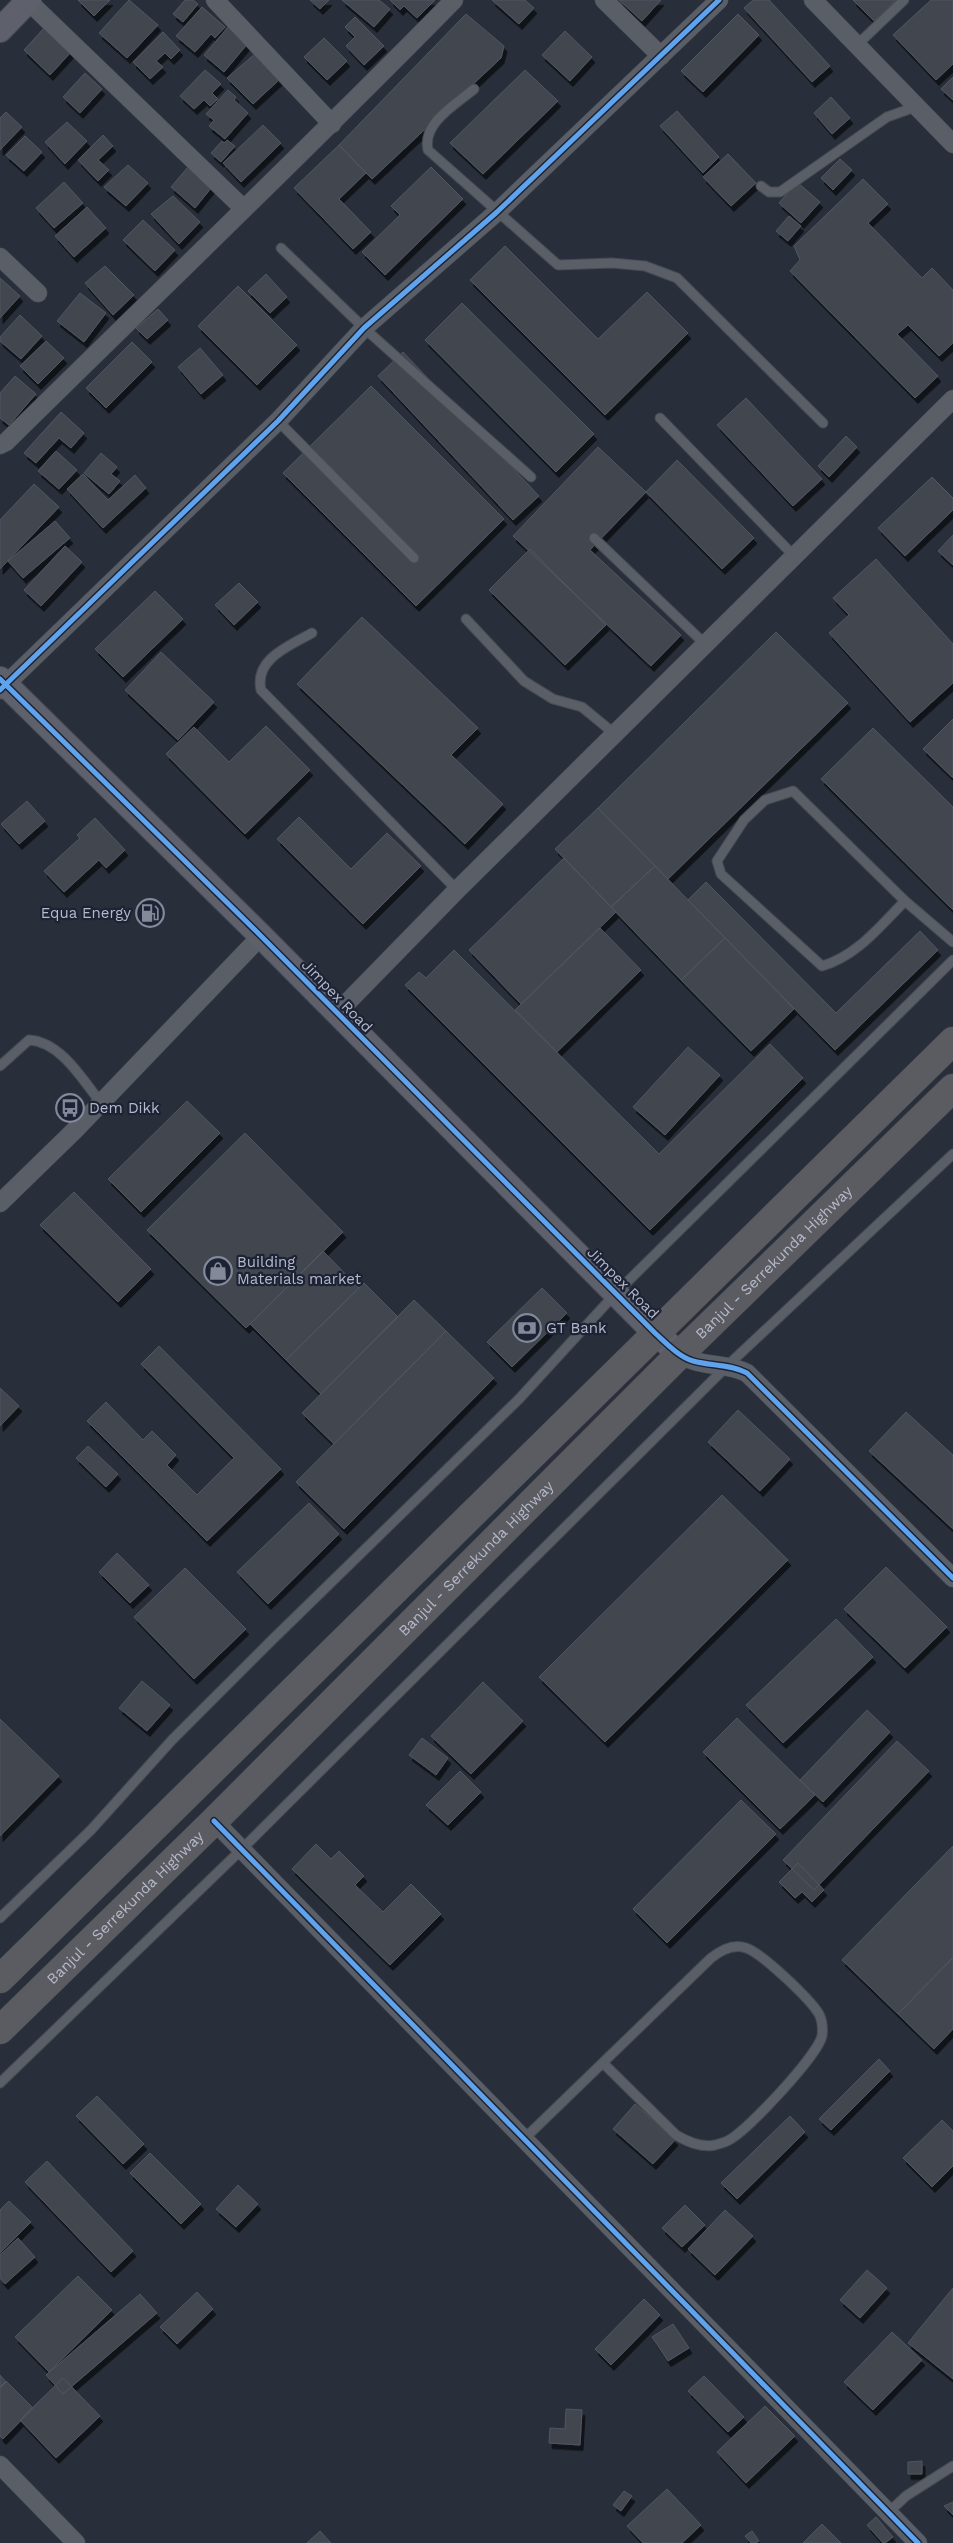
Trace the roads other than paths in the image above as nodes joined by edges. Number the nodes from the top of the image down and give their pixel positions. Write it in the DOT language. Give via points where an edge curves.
graph roads {
  1 [pos="29,0"];
  2 [pos="216,0"];
  3 [pos="454,0"];
  4 [pos="604,0"];
  5 [pos="719,0"];
  6 [pos="813,0"];
  7 [pos="904,0"];
  8 [pos="0,30"];
  9 [pos="857,45"];
  10 [pos="661,56"];
  11 [pos="474,88"];
  12 [pos="915,107"];
  13 [pos="332,124"];
  14 [pos="953,144"];
  15 [pos="761,186"];
  16 [pos="243,208"];
  17 [pos="497,212"];
  18 [pos="281,248"];
  19 [pos="0,257"];
  20 [pos="38,293"];
  21 [pos="364,328"];
  22 [pos="953,399"];
  23 [pos="660,418"];
  24 [pos="278,421"];
  25 [pos="823,423"];
  26 [pos="0,446"];
  27 [pos="531,477"];
  28 [pos="594,538"];
  29 [pos="795,557"];
  30 [pos="414,558"];
  31 [pos="466,619"];
  32 [pos="312,633"];
  33 [pos="706,645"];
  34 [pos="2,684"];
  35 [pos="616,735"];
  36 [pos="457,890"];
  37 [pos="905,901"];
  38 [pos="261,936"];
  39 [pos="953,942"];
  40 [pos="953,960"];
  41 [pos="336,1014"];
  42 [pos="953,1041"];
  43 [pos="0,1066"];
  44 [pos="953,1088"];
  45 [pos="101,1102"];
  46 [pos="953,1154"];
  47 [pos="0,1204"];
  48 [pos="616,1294"];
  49 [pos="655,1333"];
  50 [pos="680,1354"];
  51 [pos="727,1366"];
  52 [pos="953,1578"];
  53 [pos="214,1821"];
  54 [pos="240,1850"];
  55 [pos="0,1918"];
  56 [pos="0,1979"];
  57 [pos="0,2030"];
  58 [pos="603,2063"];
  59 [pos="0,2083"];
  60 [pos="524,2139"];
  61 [pos="0,2464"];
  62 [pos="953,2466"];
  63 [pos="889,2512"];
  64 [pos="910,2540"];
  65 [pos="76,2543"];
  1 -- 8 [label="street"];
  1 -- 16 [label="street"];
  2 -- 13 [label="street"];
  3 -- 13 [label="street"];
  4 -- 10 [label="street"];
  5 -- 10 [label="street"];
  6 -- 9 [label="street"];
  7 -- 9 [label="lane"];
  9 -- 12 [label="street"];
  10 -- 17 [label="street"];
  11 -- 17 [label="lane" via="430,127 426,140 428,150"];
  12 -- 14 [label="street"];
  12 -- 15 [label="lane" via="880,121 780,192 769,192"];
  13 -- 16 [label="street"];
  16 -- 26 [label="street"];
  17 -- 21 [label="street"];
  17 -- 25 [label="lane" via="558,265 612,263 645,266 677,278"];
  18 -- 21 [label="lane"];
  19 -- 20 [label="street"];
  21 -- 24 [label="street"];
  21 -- 27 [label="lane"];
  22 -- 29 [label="street"];
  23 -- 29 [label="lane"];
  24 -- 30 [label="lane"];
  24 -- 34 [label="street"];
  28 -- 33 [label="lane"];
  29 -- 33 [label="street"];
  31 -- 35 [label="lane" via="524,680 553,698 582,707"];
  32 -- 36 [label="lane" via="277,653 262,668 261,690"];
  33 -- 35 [label="street"];
  34 -- 38 [label="street, Jimpex Road"];
  35 -- 36 [label="street"];
  36 -- 41 [label="street"];
  37 -- 37 [label="lane" via="793,791 765,800 744,820 717,861 721,874 822,966 838,961 859,947"];
  37 -- 39 [label="lane"];
  38 -- 41 [label="street, Jimpex Road"];
  38 -- 45 [label="street"];
  40 -- 48 [label="lane"];
  41 -- 48 [label="street, Jimpex Road"];
  42 -- 49 [label="highway"];
  43 -- 45 [label="lane" via="29,1040 42,1041 56,1050"];
  44 -- 50 [label="highway, Banjul - Serrekunda Highway"];
  45 -- 47 [label="street"];
  46 -- 51 [label="lane"];
  48 -- 49 [label="street, Jimpex Road"];
  48 -- 55 [label="lane" via="519,1399 172,1740 91,1830"];
  49 -- 50 [label="street, Jimpex Road"];
  49 -- 56 [label="highway"];
  50 -- 51 [label="street" via="693,1361"];
  50 -- 53 [label="highway, Banjul - Serrekunda Highway"];
  51 -- 52 [label="street" via="747,1373"];
  51 -- 54 [label="lane"];
  53 -- 54 [label="street"];
  53 -- 57 [label="highway, Banjul - Serrekunda Highway"];
  54 -- 59 [label="lane"];
  54 -- 60 [label="street"];
  58 -- 58 [label="lane" via="676,2135 689,2142 714,2146 729,2140 750,2123 785,2086 818,2046 822,2020 809,2002 762,1956 745,1947 730,1947 711,1958"];
  58 -- 60 [label="lane"];
  60 -- 63 [label="street"];
  61 -- 65 [label="street"];
  62 -- 63 [label="lane" via="906,2496"];
  63 -- 64 [label="street"];
}
